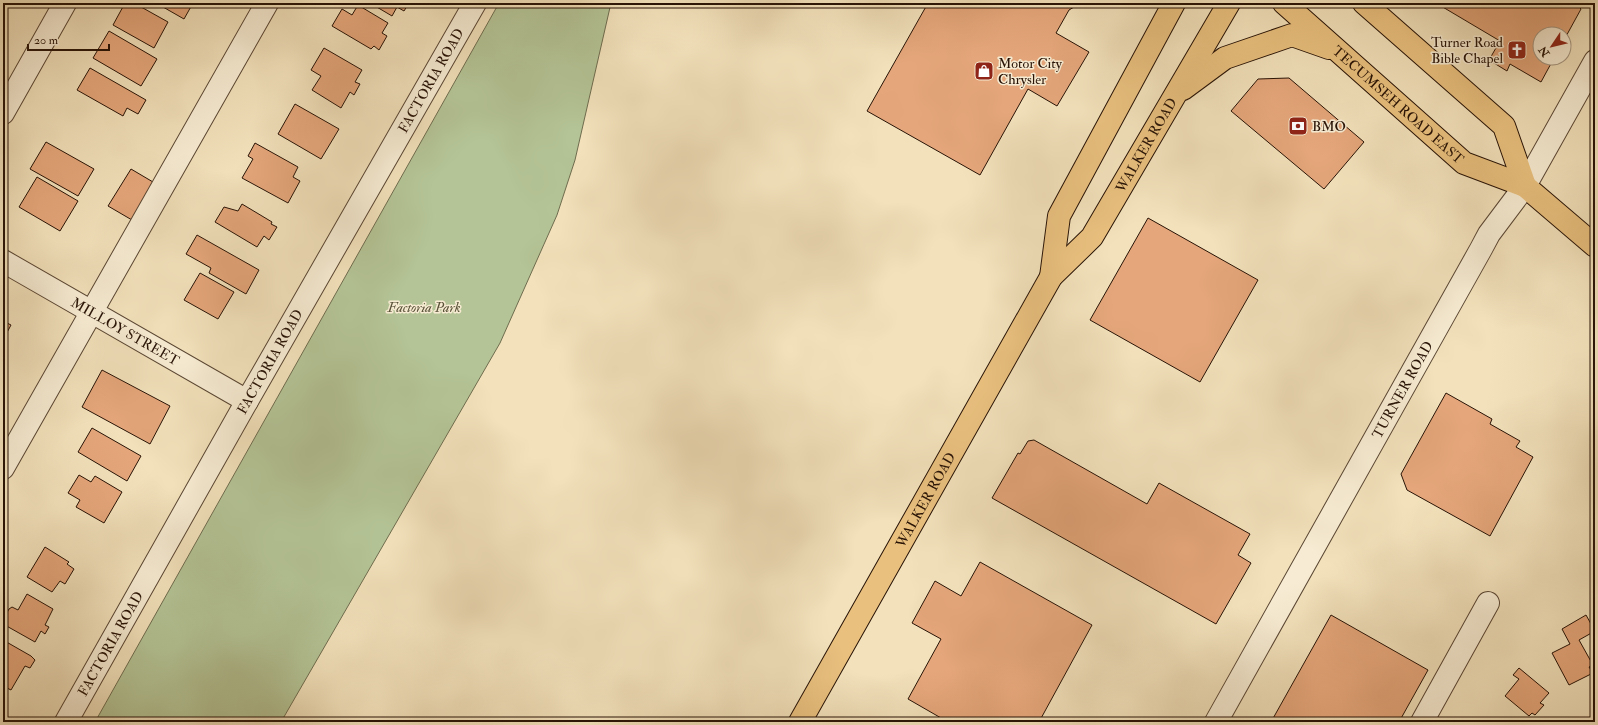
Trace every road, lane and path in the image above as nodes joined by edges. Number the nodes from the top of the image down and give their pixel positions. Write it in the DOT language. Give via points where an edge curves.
graph roads {
  1 [pos="65,3"];
  2 [pos="267,3"];
  3 [pos="475,3"];
  4 [pos="1174,3"];
  5 [pos="1229,3"];
  6 [pos="1284,3"];
  7 [pos="1370,7"];
  8 [pos="1338,51"];
  9 [pos="1595,61"];
  10 [pos="1177,93"];
  11 [pos="3,113"];
  12 [pos="1525,186"];
  13 [pos="1595,246"];
  14 [pos="3,261"];
  15 [pos="1051,277"];
  16 [pos="92,311"];
  17 [pos="247,401"];
  18 [pos="3,468"];
  19 [pos="1488,603"];
  20 [pos="66,722"];
  21 [pos="800,722"];
  22 [pos="1216,722"];
  23 [pos="1422,722"];
  1 -- 11 [label="street"];
  2 -- 16 [label="street"];
  3 -- 17 [label="street, FACTORIA ROAD"];
  4 -- 15 [label="main road, WALKER ROAD" via="1059,216"];
  5 -- 10 [label="main road, WALKER ROAD"];
  6 -- 8 [label="main road, TECUMSEH ROAD EAST"];
  7 -- 12 [label="main road" via="1504,126"];
  8 -- 10 [label="main road" via="1292,35 1225,58"];
  8 -- 12 [label="main road, TECUMSEH ROAD EAST" via="1464,164"];
  9 -- 12 [label="street, TURNER ROAD"];
  10 -- 15 [label="main road, WALKER ROAD" via="1092,237"];
  12 -- 13 [label="main road, TECUMSEH ROAD EAST"];
  12 -- 22 [label="street, TURNER ROAD" via="1484,244"];
  14 -- 16 [label="street, MILLOY STREET"];
  15 -- 21 [label="main road, WALKER ROAD"];
  16 -- 17 [label="street, MILLOY STREET"];
  16 -- 18 [label="street"];
  17 -- 20 [label="street, FACTORIA ROAD"];
  19 -- 23 [label="street"];
}
